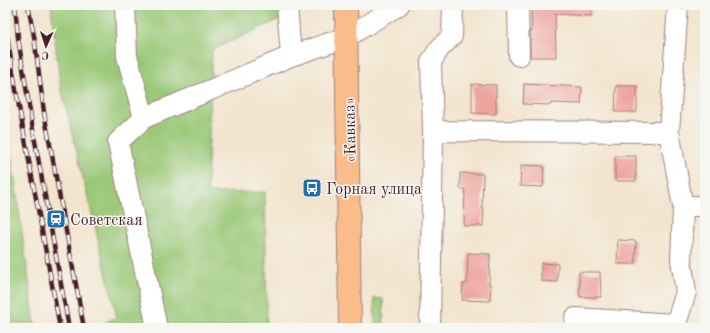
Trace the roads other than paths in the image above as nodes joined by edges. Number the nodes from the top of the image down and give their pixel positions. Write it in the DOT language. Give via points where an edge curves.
graph roads {
  1 [pos="125,5"];
  2 [pos="287,5"];
  3 [pos="346,5"];
  4 [pos="399,5"];
  5 [pos="453,5"];
  6 [pos="518,5"];
  7 [pos="678,5"];
  8 [pos="347,37"];
  9 [pos="291,56"];
  10 [pos="519,56"];
  11 [pos="144,118"];
  12 [pos="433,131"];
  13 [pos="669,132"];
  14 [pos="683,206"];
  15 [pos="705,206"];
  16 [pos="575,318"];
  17 [pos="676,326"];
  18 [pos="157,328"];
  19 [pos="350,328"];
  20 [pos="430,328"];
  1 -- 11 [label="street" via="127,56"];
  2 -- 9 [label="street"];
  3 -- 8 [label="highway, «Кавказ»"];
  4 -- 8 [label="street"];
  5 -- 12 [label="street" via="452,36 431,62"];
  6 -- 10 [label="street"];
  7 -- 13 [label="street"];
  8 -- 9 [label="street"];
  8 -- 19 [label="highway, «Кавказ»"];
  9 -- 11 [label="street"];
  11 -- 18 [label="street" via="118,142"];
  12 -- 13 [label="street"];
  12 -- 20 [label="street"];
  13 -- 14 [label="street"];
  14 -- 15 [label="street"];
  14 -- 17 [label="street" via="681,260 686,292"];
  16 -- 17 [label="street"];
}
